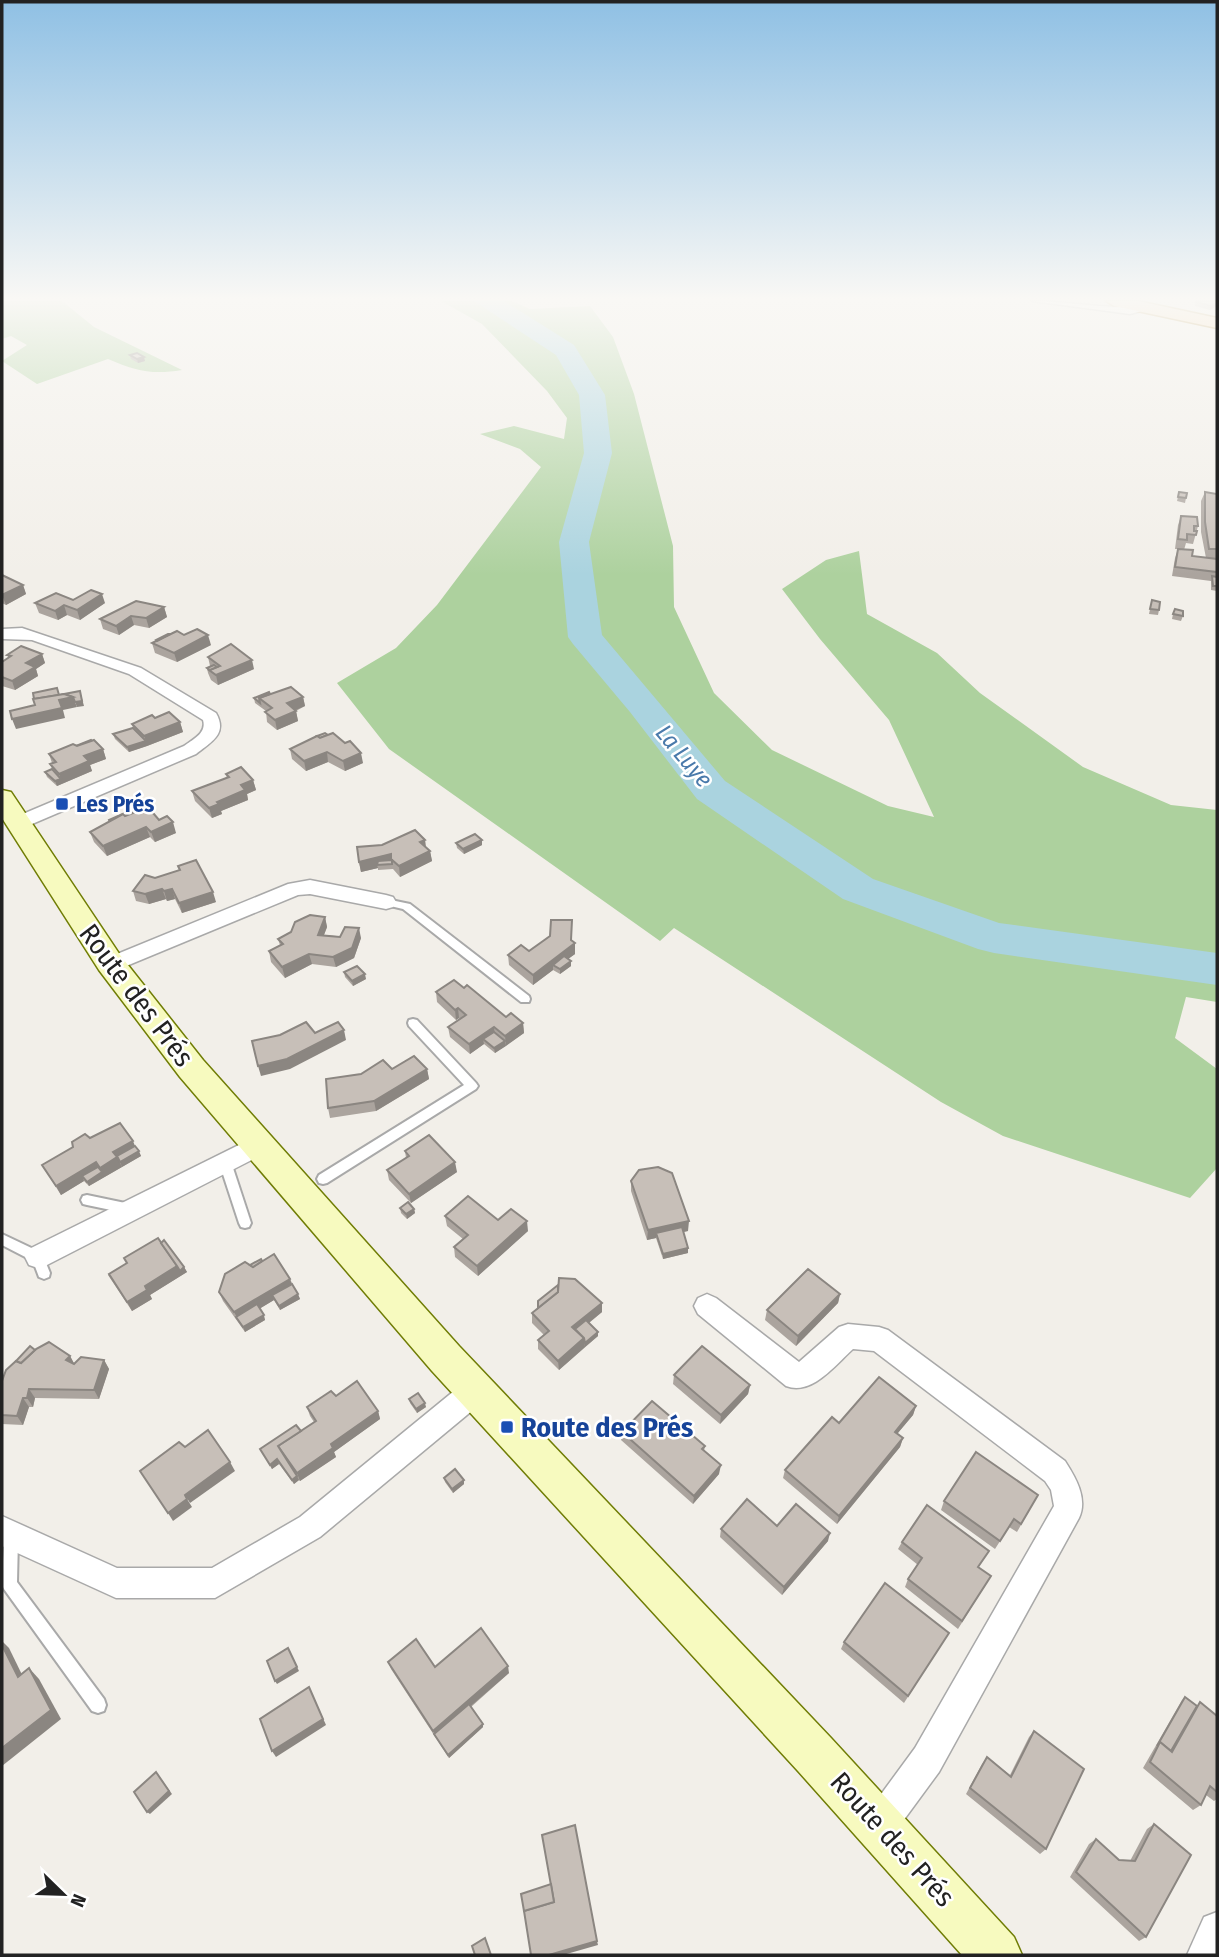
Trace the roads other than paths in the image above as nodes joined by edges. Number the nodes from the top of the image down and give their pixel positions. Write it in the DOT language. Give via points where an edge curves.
graph roads {
  1 [pos="2,634"];
  2 [pos="10,811"];
  3 [pos="386,902"];
  4 [pos="112,964"];
  5 [pos="525,999"];
  6 [pos="413,1023"];
  7 [pos="259,1145"];
  8 [pos="225,1162"];
  9 [pos="323,1179"];
  10 [pos="87,1200"];
  11 [pos="132,1209"];
  12 [pos="245,1223"];
  13 [pos="2,1239"];
  14 [pos="41,1265"];
  15 [pos="707,1306"];
  16 [pos="475,1391"];
  17 [pos="6,1534"];
  18 [pos="98,1705"];
  19 [pos="880,1824"];
  20 [pos="1217,1930"];
  21 [pos="996,1955"];
  22 [pos="1205,1955"];
  1 -- 2 [label="street" via="38,637 135,671 210,717 213,725 211,734 190,750"];
  2 -- 4 [label="street, Route des Prés"];
  3 -- 4 [label="street" via="310,887 295,889"];
  3 -- 5 [label="lane" via="406,906"];
  4 -- 7 [label="street, Route des Prés" via="147,1014"];
  6 -- 9 [label="lane" via="472,1086"];
  7 -- 8 [label="street"];
  7 -- 16 [label="street, Route des Prés"];
  8 -- 11 [label="street"];
  8 -- 12 [label="lane"];
  10 -- 11 [label="lane"];
  11 -- 14 [label="street"];
  13 -- 14 [label="lane"];
  15 -- 19 [label="street" via="796,1377 848,1336 878,1339 1055,1471 1065,1485 1069,1508 927,1760"];
  16 -- 17 [label="street" via="310,1527 215,1583 116,1583"];
  16 -- 19 [label="street, Route des Prés"];
  17 -- 18 [label="lane" via="9,1584"];
  19 -- 21 [label="street, Route des Prés"];
  20 -- 22 [label="street"];
}
